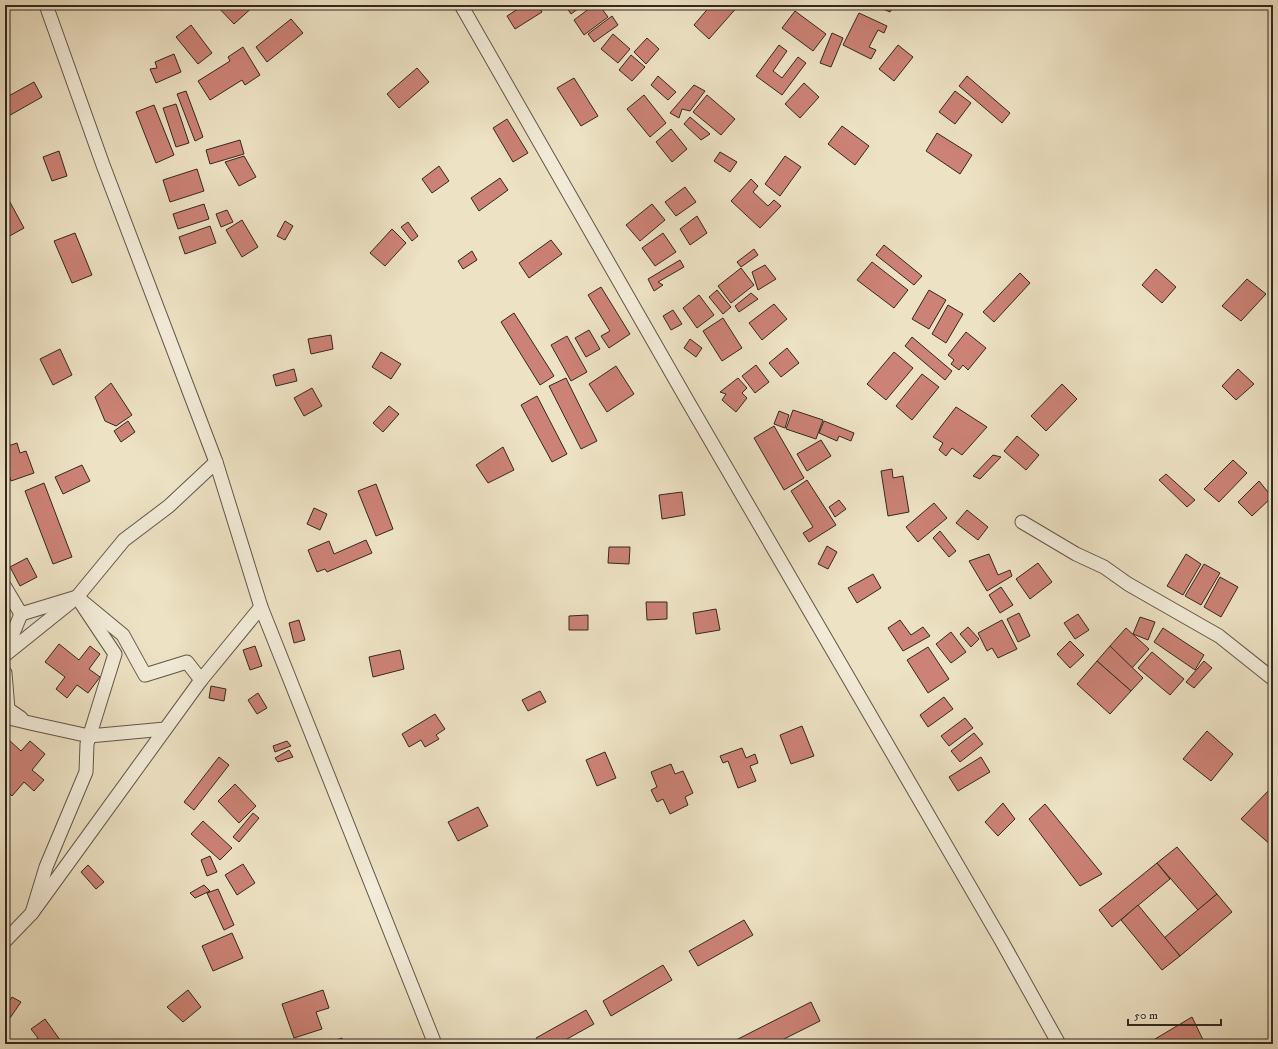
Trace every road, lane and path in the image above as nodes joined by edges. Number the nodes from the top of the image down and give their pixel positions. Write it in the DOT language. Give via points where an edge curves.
graph roads {
  1 [pos="46,5"];
  2 [pos="461,5"];
  3 [pos="216,462"];
  4 [pos="1022,522"];
  5 [pos="5,587"];
  6 [pos="77,597"];
  7 [pos="261,607"];
  8 [pos="21,614"];
  9 [pos="5,654"];
  10 [pos="5,673"];
  11 [pos="1273,679"];
  12 [pos="200,680"];
  13 [pos="5,717"];
  14 [pos="30,724"];
  15 [pos="165,729"];
  16 [pos="89,736"];
  17 [pos="32,913"];
  18 [pos="5,941"];
  19 [pos="435,1044"];
  20 [pos="1059,1044"];
  1 -- 3 [label="street" via="103,165"];
  2 -- 20 [label="street"];
  3 -- 6 [label="street" via="169,506 124,540"];
  3 -- 7 [label="street"];
  4 -- 11 [label="street" via="1076,554 1104,567 1128,584 1219,636"];
  5 -- 8 [label="street"];
  6 -- 8 [label="street"];
  6 -- 9 [label="street"];
  6 -- 12 [label="street" via="123,635 145,675 187,662"];
  6 -- 16 [label="street" via="115,654"];
  7 -- 12 [label="street"];
  7 -- 19 [label="street"];
  8 -- 9 [label="street"];
  10 -- 14 [label="street" via="8,709"];
  12 -- 15 [label="street"];
  13 -- 14 [label="street"];
  14 -- 16 [label="street"];
  15 -- 16 [label="street"];
  15 -- 17 [label="street"];
  16 -- 17 [label="street" via="86,772 46,867"];
  17 -- 18 [label="street"];
}
